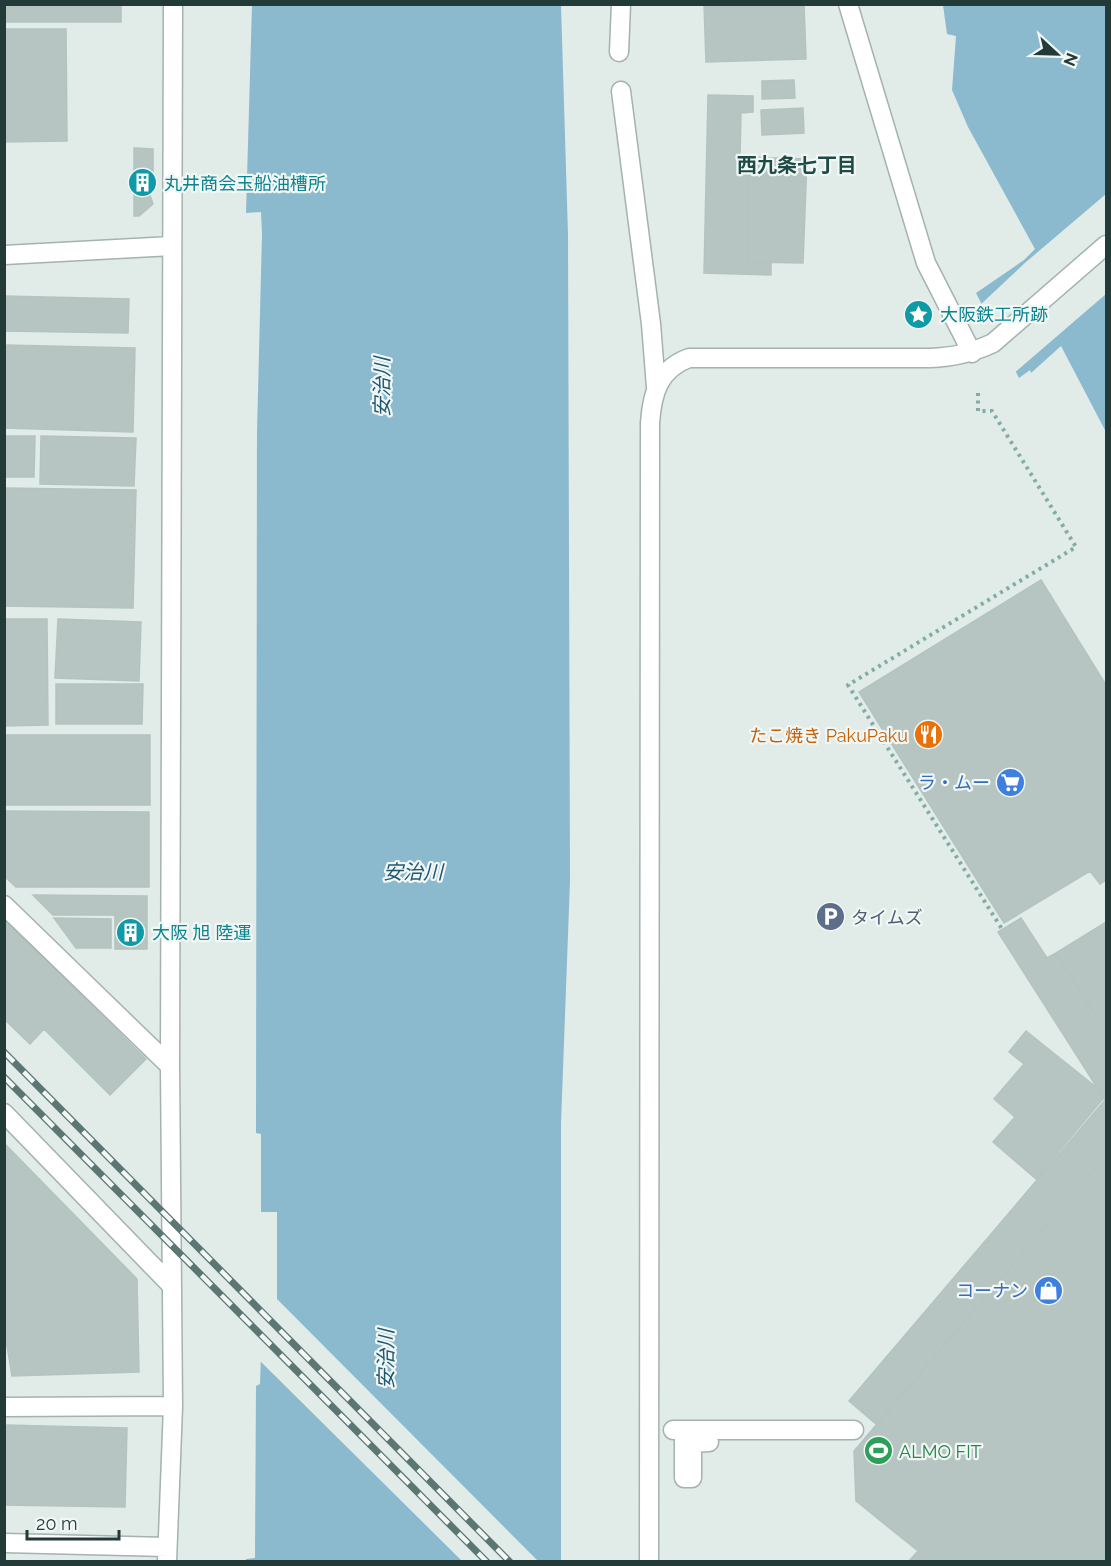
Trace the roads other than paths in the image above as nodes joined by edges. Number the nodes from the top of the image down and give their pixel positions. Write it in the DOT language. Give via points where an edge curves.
graph roads {
  1 [pos="173,4"];
  2 [pos="621,4"];
  3 [pos="848,4"];
  4 [pos="619,52"];
  5 [pos="621,91"];
  6 [pos="1107,245"];
  7 [pos="172,246"];
  8 [pos="4,255"];
  9 [pos="972,353"];
  10 [pos="656,387"];
  11 [pos="4,905"];
  12 [pos="170,1066"];
  13 [pos="4,1113"];
  14 [pos="170,1284"];
  15 [pos="172,1406"];
  16 [pos="4,1407"];
  17 [pos="854,1430"];
  18 [pos="709,1442"];
  19 [pos="4,1543"];
  20 [pos="167,1554"];
  21 [pos="649,1562"];
  1 -- 7 [label="street"];
  2 -- 4 [label="street"];
  3 -- 9 [label="street" via="926,263"];
  5 -- 10 [label="street"];
  6 -- 9 [label="street" via="993,343"];
  7 -- 8 [label="street"];
  7 -- 12 [label="street"];
  9 -- 10 [label="street" via="930,358 689,358 669,369"];
  10 -- 21 [label="street" via="650,423"];
  11 -- 12 [label="street"];
  12 -- 14 [label="street"];
  13 -- 14 [label="street"];
  14 -- 15 [label="street"];
  15 -- 16 [label="street"];
  15 -- 20 [label="street"];
  17 -- 18 [label="street" via="679,1430 684,1478 692,1478 692,1443"];
  19 -- 20 [label="street"];
}
